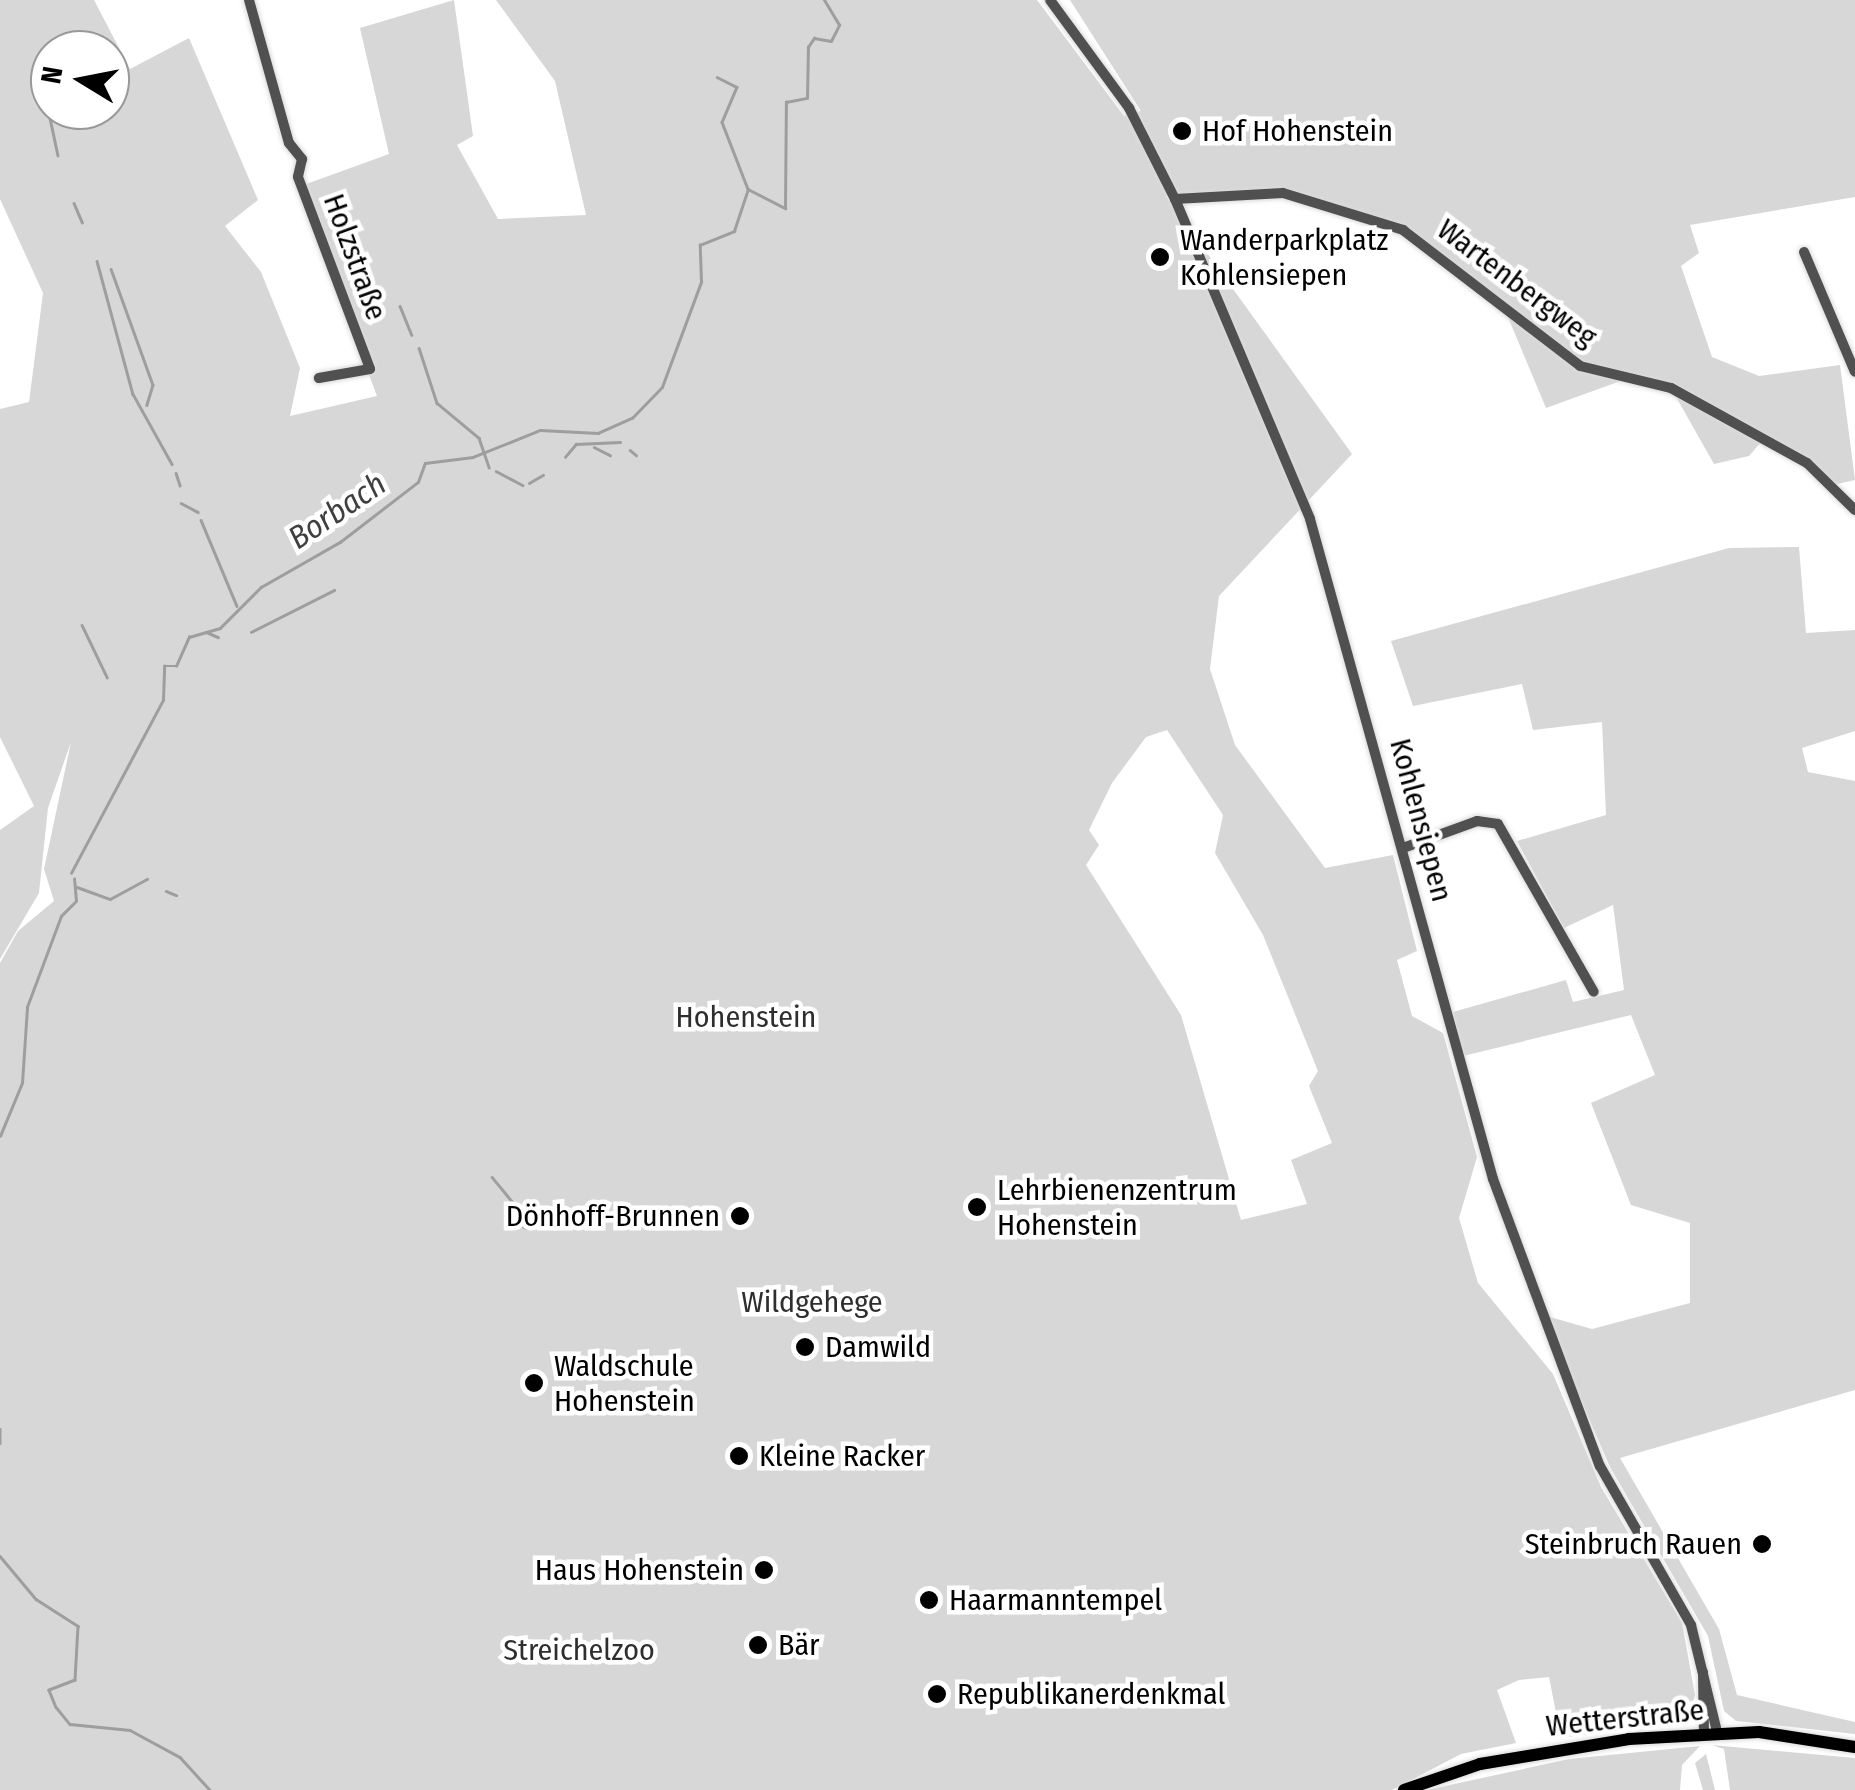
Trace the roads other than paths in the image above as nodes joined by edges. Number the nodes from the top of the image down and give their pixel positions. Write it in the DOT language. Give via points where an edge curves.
graph roads {
  1 [pos="249,0"];
  2 [pos="1050,0"];
  3 [pos="1175,200"];
  4 [pos="1804,252"];
  5 [pos="1855,372"];
  6 [pos="318,378"];
  7 [pos="1855,510"];
  8 [pos="1403,848"];
  9 [pos="1594,992"];
  10 [pos="1710,1732"];
  11 [pos="1855,1747"];
  12 [pos="1404,1790"];
  1 -- 6 [label="street, Holzstraße" via="289,143 302,159 298,176 370,369"];
  2 -- 3 [label="street, Kohlensiepen" via="1129,108"];
  3 -- 7 [label="street, Wartenbergweg" via="1283,193 1402,230 1580,366 1671,388 1798,458"];
  3 -- 8 [label="street, Kohlensiepen" via="1310,520"];
  4 -- 5 [label="street"];
  8 -- 9 [label="street" via="1477,822 1498,824"];
  8 -- 10 [label="street, Kohlensiepen" via="1536,1306 1600,1466 1691,1625"];
  10 -- 11 [label="main road, Wetterstraße"];
  10 -- 12 [label="main road, Wetterstraße" via="1504,1758"];
}
